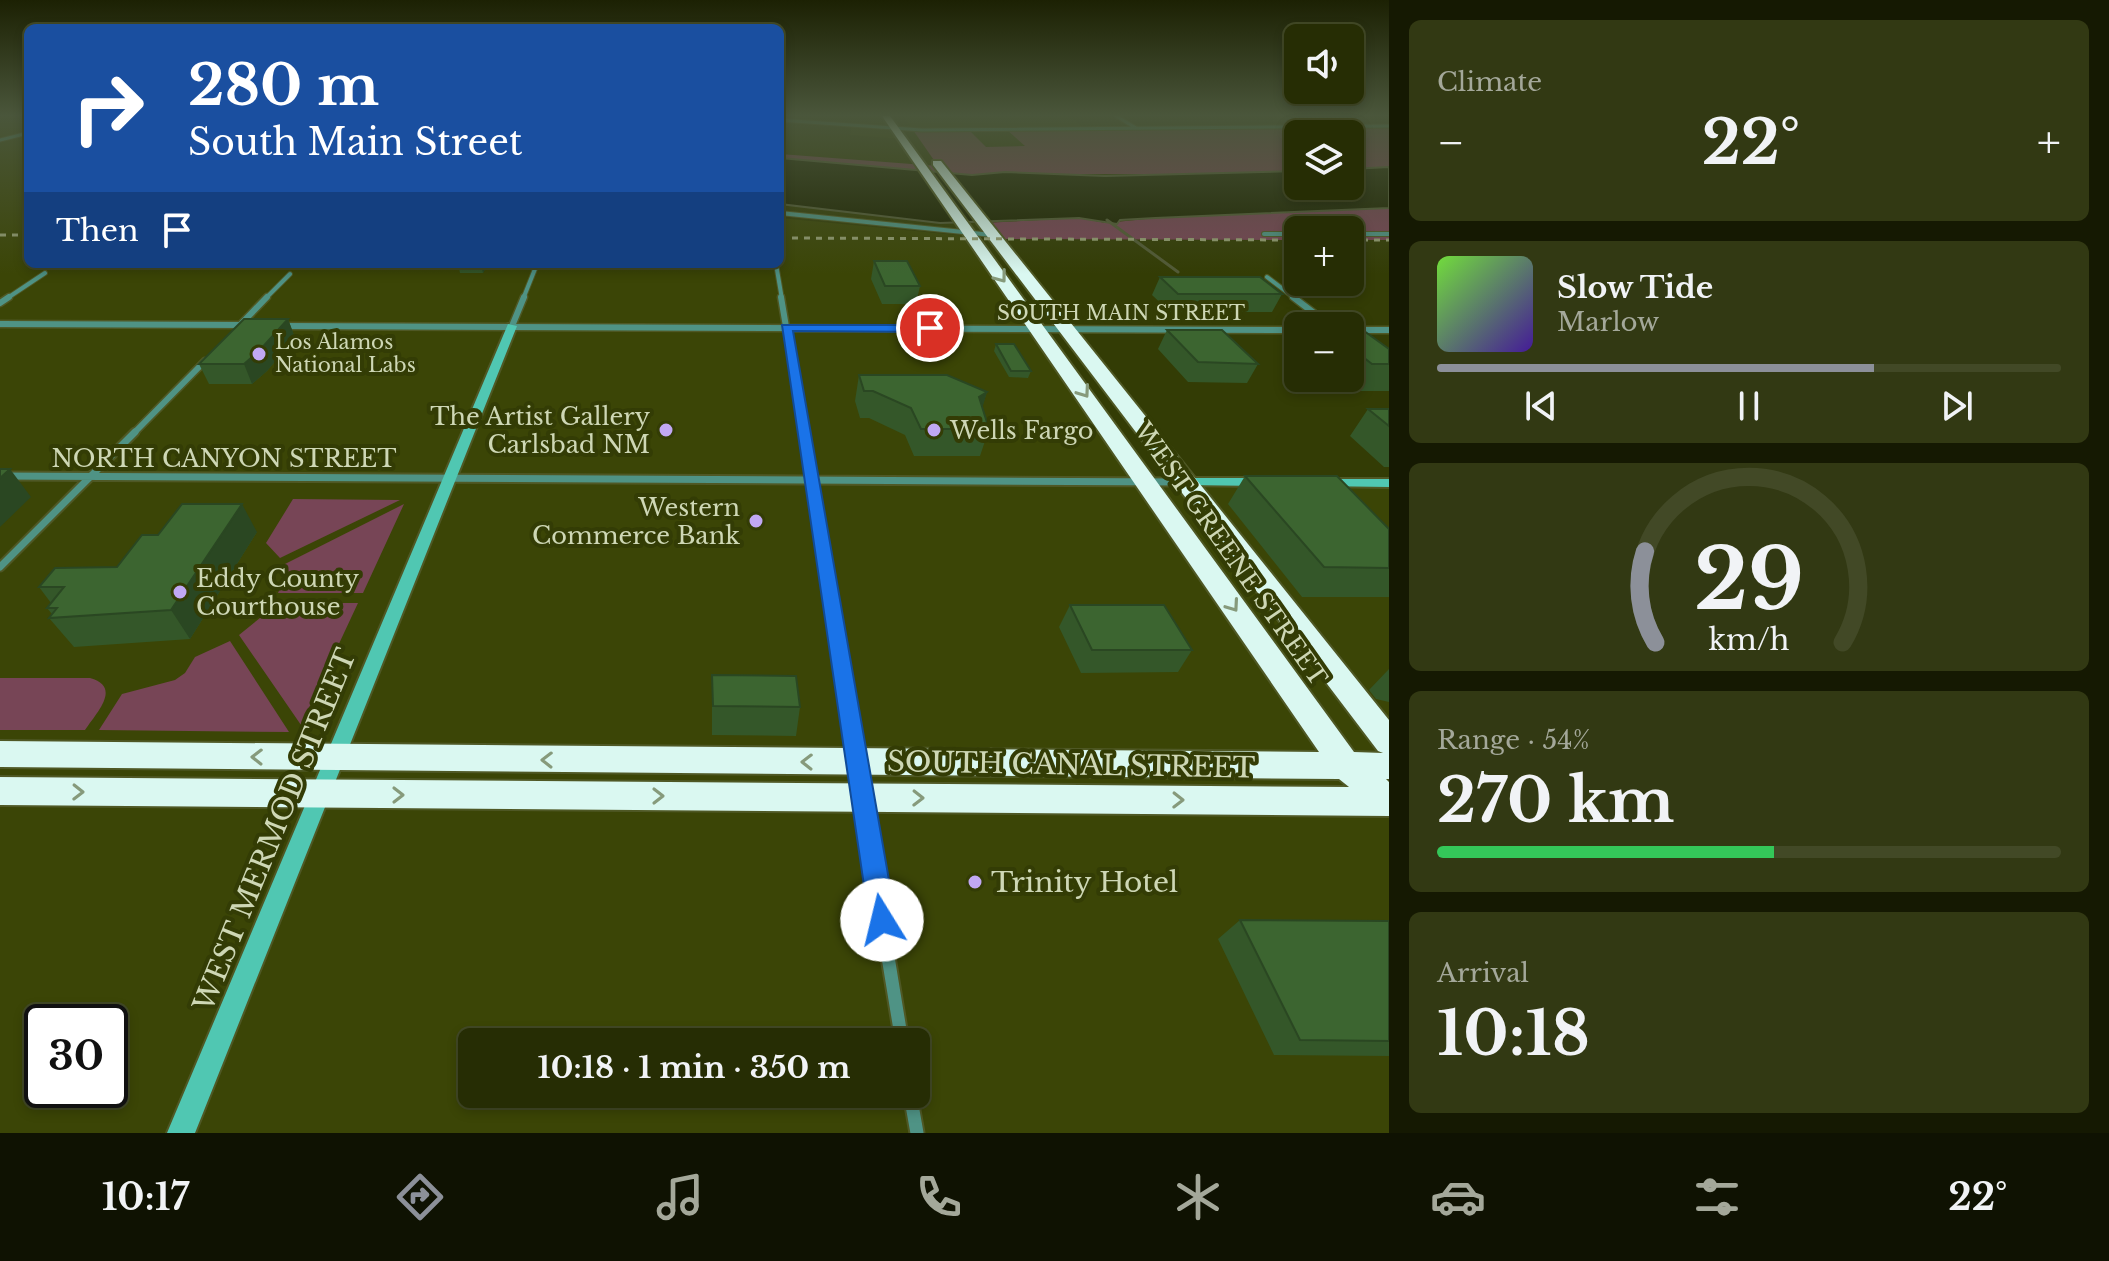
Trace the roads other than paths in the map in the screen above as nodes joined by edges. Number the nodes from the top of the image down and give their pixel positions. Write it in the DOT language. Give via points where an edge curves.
graph roads {
  1 [pos="924,169"];
  2 [pos="942,169"];
  3 [pos="784,213"];
  4 [pos="964,230"];
  5 [pos="988,230"];
  6 [pos="1264,234"];
  7 [pos="1284,234"];
  8 [pos="1364,234"];
  9 [pos="1389,234"];
  10 [pos="535,268"];
  11 [pos="777,268"];
  12 [pos="45,273"];
  13 [pos="290,274"];
  14 [pos="1267,277"];
  15 [pos="0,303"];
  16 [pos="1313,312"];
  17 [pos="0,324"];
  18 [pos="240,325"];
  19 [pos="254,325"];
  20 [pos="268,326"];
  21 [pos="512,326"];
  22 [pos="786,328"];
  23 [pos="1039,328"];
  24 [pos="1068,328"];
  25 [pos="1284,330"];
  26 [pos="1364,330"];
  27 [pos="1389,330"];
  28 [pos="230,336"];
  29 [pos="209,357"];
  30 [pos="0,476"];
  31 [pos="90,477"];
  32 [pos="449,479"];
  33 [pos="812,479"];
  34 [pos="1146,482"];
  35 [pos="1188,482"];
  36 [pos="1282,482"];
  37 [pos="1309,483"];
  38 [pos="1389,483"];
  39 [pos="0,567"];
  40 [pos="1389,742"];
  41 [pos="0,754"];
  42 [pos="335,758"];
  43 [pos="856,763"];
  44 [pos="1346,766"];
  45 [pos="1389,766"];
  46 [pos="0,791"];
  47 [pos="320,795"];
  48 [pos="863,797"];
  49 [pos="1389,802"];
  50 [pos="900,1028"];
  51 [pos="913,1108"];
  52 [pos="181,1133"];
  53 [pos="917,1133"];
  1 -- 4 [label="highway, WEST GREENE STREET"];
  2 -- 5 [label="highway, WEST GREENE STREET"];
  3 -- 4 [label="street"];
  4 -- 5 [label="street"];
  4 -- 23 [label="highway, WEST GREENE STREET, one-way"];
  5 -- 24 [label="highway, WEST GREENE STREET"];
  6 -- 7 [label="street"];
  8 -- 9 [label="street"];
  10 -- 21 [label="street"];
  11 -- 22 [label="street"];
  12 -- 15 [label="street"];
  13 -- 18 [label="street"];
  14 -- 16 [label="street"];
  17 -- 18 [label="street"];
  18 -- 19 [label="street"];
  18 -- 28 [label="street"];
  20 -- 21 [label="street, SOUTH MAIN STREET"];
  21 -- 22 [label="street, SOUTH MAIN STREET"];
  21 -- 32 [label="street, WEST MERMOD STREET"];
  22 -- 23 [label="street, SOUTH MAIN STREET"];
  22 -- 33 [label="street"];
  23 -- 24 [label="street, SOUTH MAIN STREET"];
  23 -- 34 [label="highway, WEST GREENE STREET, one-way"];
  24 -- 25 [label="street, SOUTH MAIN STREET"];
  24 -- 35 [label="highway, WEST GREENE STREET"];
  26 -- 27 [label="street"];
  29 -- 31 [label="street"];
  30 -- 31 [label="street, NORTH CANYON STREET"];
  31 -- 32 [label="street, NORTH CANYON STREET"];
  31 -- 39 [label="street"];
  32 -- 33 [label="street, NORTH CANYON STREET"];
  32 -- 42 [label="street, WEST MERMOD STREET"];
  33 -- 34 [label="street, NORTH CANYON STREET"];
  33 -- 43 [label="street"];
  34 -- 35 [label="street, NORTH CANYON STREET"];
  34 -- 44 [label="highway, WEST GREENE STREET, one-way"];
  35 -- 36 [label="street"];
  35 -- 40 [label="highway, WEST GREENE STREET"];
  37 -- 38 [label="street"];
  42 -- 41 [label="highway, SOUTH CANAL STREET, one-way"];
  43 -- 42 [label="highway, SOUTH CANAL STREET, one-way"];
  42 -- 47 [label="street, WEST MERMOD STREET"];
  43 -- 44 [label="highway, SOUTH CANAL STREET"];
  43 -- 48 [label="street"];
  44 -- 45 [label="highway, SOUTH CANAL STREET"];
  44 -- 49 [label="highway, WEST GREENE STREET"];
  46 -- 47 [label="highway, SOUTH CANAL STREET, one-way"];
  47 -- 48 [label="highway, SOUTH CANAL STREET, one-way"];
  47 -- 52 [label="street, WEST MERMOD STREET"];
  48 -- 49 [label="highway, SOUTH CANAL STREET, one-way"];
  48 -- 50 [label="street"];
  51 -- 53 [label="street"];
}
